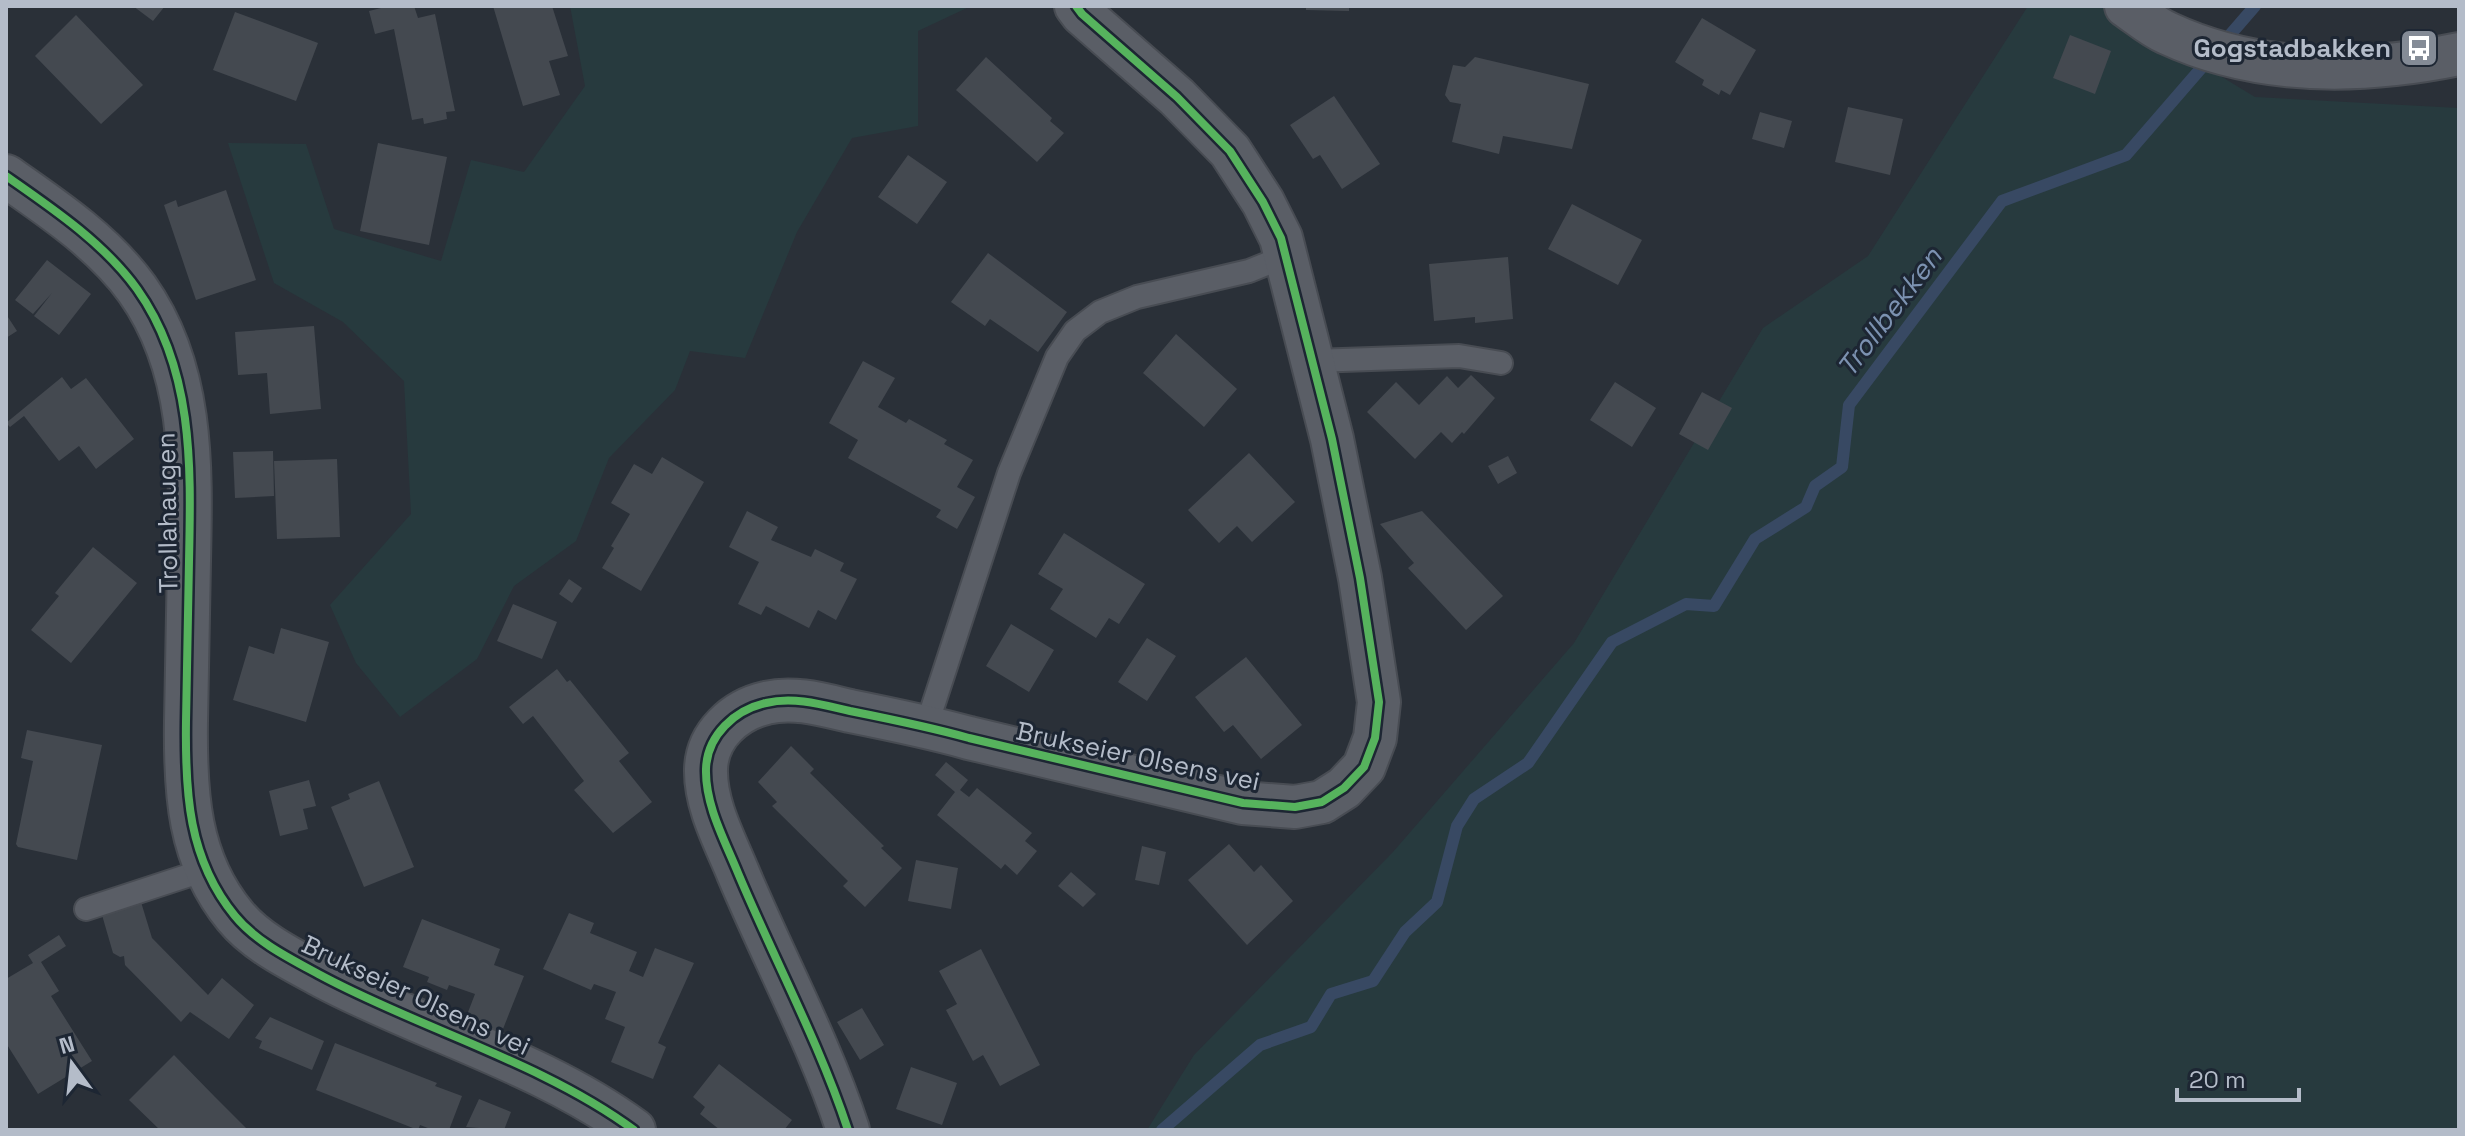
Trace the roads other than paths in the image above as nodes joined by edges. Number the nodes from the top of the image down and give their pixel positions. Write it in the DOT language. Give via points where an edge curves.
graph roads {
  1 [pos="1076,6"];
  2 [pos="2149,16"];
  3 [pos="2459,54"];
  4 [pos="6,176"];
  5 [pos="1286,256"];
  6 [pos="1313,361"];
  7 [pos="1501,363"];
  8 [pos="929,727"];
  9 [pos="205,870"];
  10 [pos="86,909"];
  11 [pos="634,1130"];
  12 [pos="848,1130"];
  1 -- 5 [label="street, Brukseier Olsens vei" via="1230,151 1263,202"];
  2 -- 3 [label="street" via="2207,48 2285,66 2339,70"];
  4 -- 9 [label="street, Trollahaugen" via="106,254 136,288 172,358 190,446 186,743 195,842"];
  5 -- 6 [label="street, Brukseier Olsens vei"];
  5 -- 8 [label="lane" via="1249,271 1137,297 1100,312 1075,331 1057,357 1009,473"];
  6 -- 7 [label="lane" via="1459,356"];
  6 -- 8 [label="street, Brukseier Olsens vei" via="1360,578 1379,702 1370,753 1344,788 1322,802 1295,807 1243,803"];
  8 -- 12 [label="street, Brukseier Olsens vei" via="803,701 767,702 725,724 708,753 707,786 717,821"];
  9 -- 10 [label="lane"];
  9 -- 11 [label="street, Brukseier Olsens vei" via="243,925 281,953 349,990 548,1080"];
}
